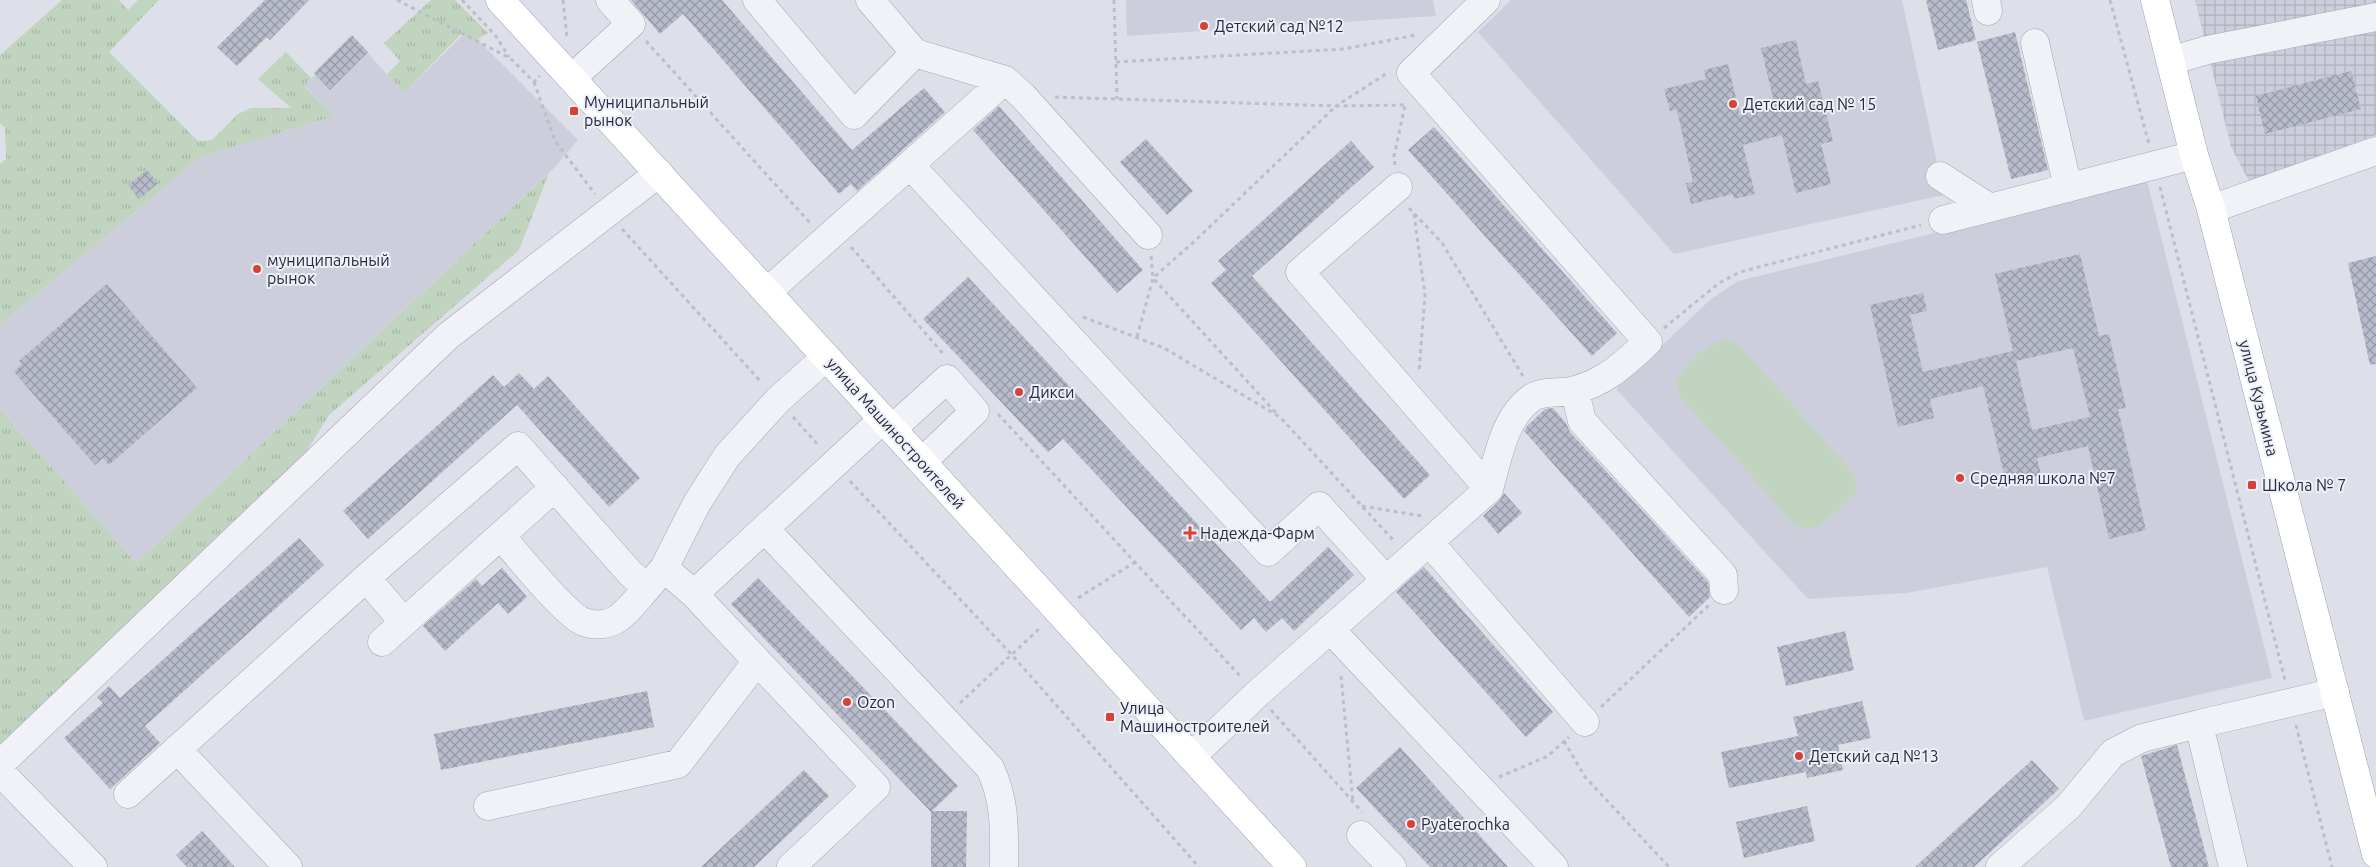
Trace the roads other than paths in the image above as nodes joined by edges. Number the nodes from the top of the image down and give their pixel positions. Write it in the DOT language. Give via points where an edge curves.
graph roads {
  1 [pos="500,0"];
  2 [pos="610,0"];
  3 [pos="757,0"];
  4 [pos="870,0"];
  5 [pos="1486,0"];
  6 [pos="2155,0"];
  7 [pos="2376,17"];
  8 [pos="2035,43"];
  9 [pos="915,53"];
  10 [pos="2170,60"];
  11 [pos="564,69"];
  12 [pos="1014,88"];
  13 [pos="2376,151"];
  14 [pos="2194,155"];
  15 [pos="910,165"];
  16 [pos="659,173"];
  17 [pos="1940,176"];
  18 [pos="1398,187"];
  19 [pos="2068,188"];
  20 [pos="1990,208"];
  21 [pos="2210,209"];
  22 [pos="1943,220"];
  23 [pos="1148,235"];
  24 [pos="767,292"];
  25 [pos="826,357"];
  26 [pos="1575,391"];
  27 [pos="887,424"];
  28 [pos="922,462"];
  29 [pos="555,488"];
  30 [pos="1489,489"];
  31 [pos="764,529"];
  32 [pos="501,536"];
  33 [pos="1419,550"];
  34 [pos="366,578"];
  35 [pos="656,578"];
  36 [pos="1386,580"];
  37 [pos="1724,590"];
  38 [pos="694,594"];
  39 [pos="404,622"];
  40 [pos="1336,635"];
  41 [pos="382,642"];
  42 [pos="757,661"];
  43 [pos="2335,692"];
  44 [pos="1585,722"];
  45 [pos="2199,724"];
  46 [pos="177,749"];
  47 [pos="1191,757"];
  48 [pos="0,764"];
  49 [pos="0,772"];
  50 [pos="128,794"];
  51 [pos="488,806"];
  52 [pos="1362,824"];
  53 [pos="2376,854"];
  54 [pos="93,867"];
  55 [pos="288,867"];
  56 [pos="791,867"];
  57 [pos="1004,867"];
  58 [pos="1292,867"];
  59 [pos="1392,867"];
  60 [pos="1554,867"];
  61 [pos="2000,867"];
  62 [pos="2233,867"];
  1 -- 11 [label="main road, улица Машиностроителей"];
  2 -- 11 [label="street" via="631,24"];
  3 -- 9 [label="street" via="854,115"];
  4 -- 9 [label="street"];
  5 -- 26 [label="street" via="1402,71 1648,342 1610,376"];
  6 -- 10 [label="main road, улица Кузьмина"];
  7 -- 10 [label="street"];
  8 -- 19 [label="street"];
  9 -- 12 [label="street"];
  10 -- 14 [label="main road, улица Кузьмина"];
  11 -- 16 [label="main road, улица Машиностроителей"];
  12 -- 15 [label="street"];
  12 -- 23 [label="street"];
  13 -- 21 [label="street"];
  14 -- 19 [label="street"];
  14 -- 21 [label="main road, улица Кузьмина"];
  15 -- 24 [label="street"];
  15 -- 36 [label="street" via="1268,552 1318,506"];
  16 -- 24 [label="main road, улица Машиностроителей"];
  16 -- 48 [label="street" via="448,336"];
  17 -- 20 [label="street"];
  18 -- 30 [label="street" via="1300,272"];
  19 -- 20 [label="street"];
  20 -- 22 [label="street"];
  21 -- 43 [label="main road, улица Кузьмина"];
  24 -- 25 [label="main road, улица Машиностроителей"];
  25 -- 27 [label="main road, улица Машиностроителей"];
  25 -- 35 [label="street" via="778,400 727,456"];
  26 -- 30 [label="street" via="1535,396 1514,417 1502,442"];
  26 -- 37 [label="street" via="1582,421 1723,575"];
  27 -- 28 [label="main road, улица Машиностроителей"];
  27 -- 28 [label="street" via="947,379 975,411"];
  27 -- 31 [label="street" via="835,465"];
  28 -- 47 [label="main road, улица Машиностроителей"];
  29 -- 32 [label="street"];
  29 -- 34 [label="street" via="518,446"];
  29 -- 35 [label="street" via="630,573"];
  30 -- 33 [label="street"];
  31 -- 38 [label="street"];
  31 -- 57 [label="street" via="990,768 999,789 1004,823"];
  32 -- 35 [label="street" via="572,615 583,622 598,625 617,619"];
  32 -- 39 [label="street"];
  33 -- 36 [label="street"];
  33 -- 44 [label="street"];
  34 -- 39 [label="street"];
  34 -- 46 [label="street"];
  35 -- 38 [label="street"];
  36 -- 40 [label="street"];
  38 -- 42 [label="street"];
  39 -- 41 [label="street"];
  40 -- 47 [label="street" via="1257,694"];
  40 -- 60 [label="street"];
  42 -- 51 [label="street" via="678,764"];
  42 -- 56 [label="street" via="876,787"];
  43 -- 45 [label="street"];
  43 -- 53 [label="main road, улица Кузьмина"];
  45 -- 61 [label="street" via="2142,738 2113,753 2068,807"];
  45 -- 62 [label="street"];
  46 -- 50 [label="street"];
  46 -- 55 [label="street"];
  47 -- 58 [label="main road, улица Машиностроителей"];
  49 -- 54 [label="street"];
  52 -- 59 [label="street"];
}
